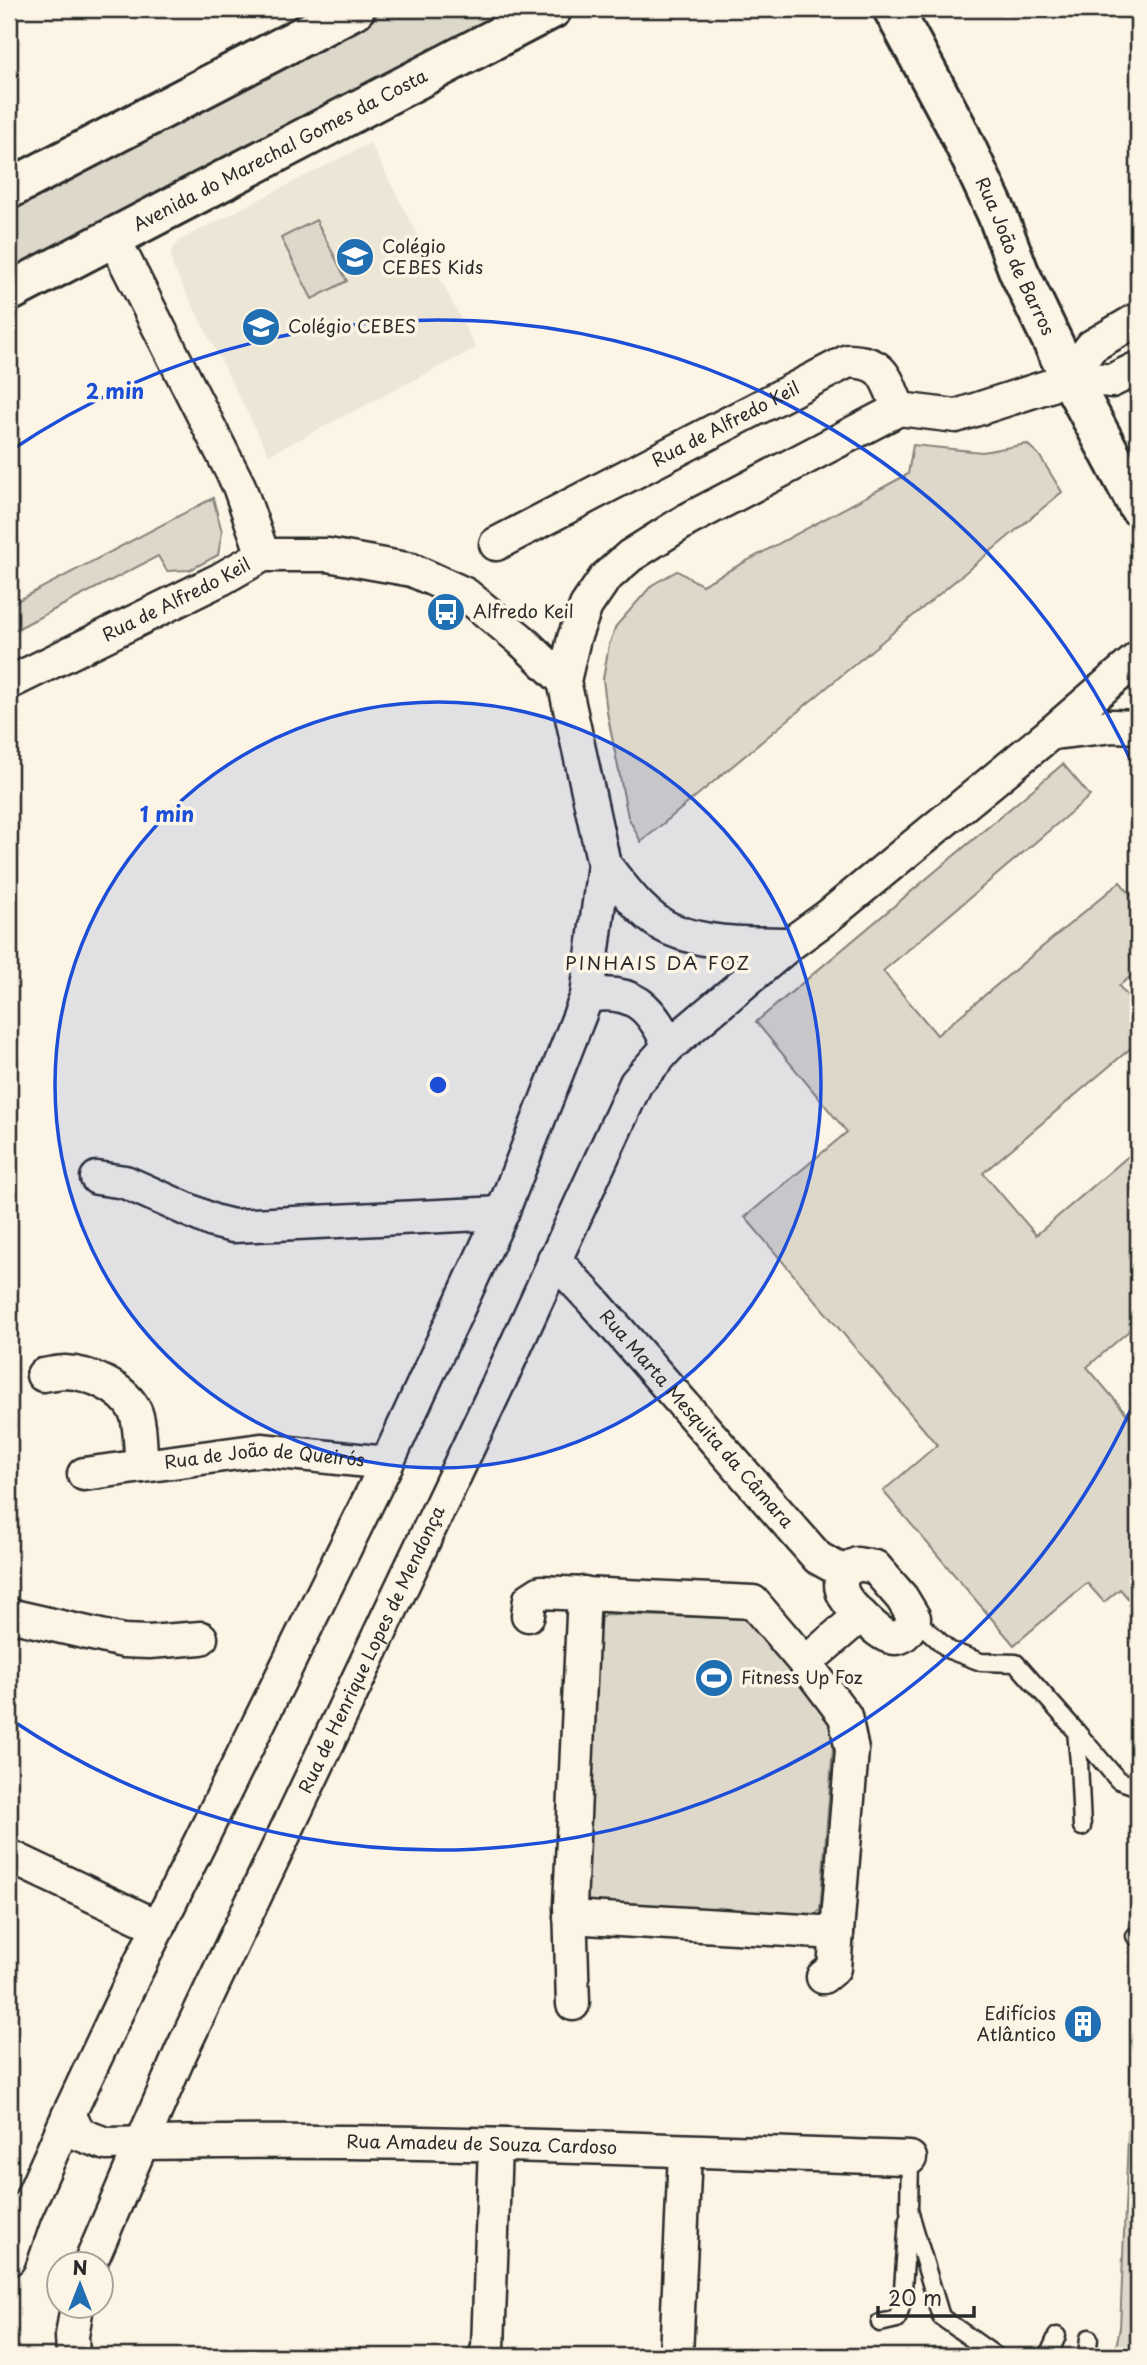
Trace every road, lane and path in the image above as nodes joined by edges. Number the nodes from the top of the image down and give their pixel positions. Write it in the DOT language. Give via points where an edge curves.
graph roads {
  1 [pos="355,9"];
  2 [pos="552,9"];
  3 [pos="893,9"];
  4 [pos="9,189"];
  5 [pos="113,237"];
  6 [pos="9,292"];
  7 [pos="1138,319"];
  8 [pos="1138,368"];
  9 [pos="1069,376"];
  10 [pos="899,409"];
  11 [pos="1138,506"];
  12 [pos="496,544"];
  13 [pos="263,555"];
  14 [pos="1138,658"];
  15 [pos="564,681"];
  16 [pos="9,682"];
  17 [pos="1138,727"];
  18 [pos="1051,733"];
  19 [pos="604,864"];
  20 [pos="790,944"];
  21 [pos="587,996"];
  22 [pos="669,1046"];
  23 [pos="97,1178"];
  24 [pos="502,1213"];
  25 [pos="554,1259"];
  26 [pos="43,1374"];
  27 [pos="387,1463"];
  28 [pos="142,1466"];
  29 [pos="84,1474"];
  30 [pos="844,1572"];
  31 [pos="584,1593"];
  32 [pos="9,1615"];
  33 [pos="528,1615"];
  34 [pos="861,1615"];
  35 [pos="914,1618"];
  36 [pos="201,1639"];
  37 [pos="805,1663"];
  38 [pos="1076,1731"];
  39 [pos="1138,1787"];
  40 [pos="1082,1826"];
  41 [pos="9,1856"];
  42 [pos="570,1917"];
  43 [pos="159,1927"];
  44 [pos="838,1933"];
  45 [pos="823,1977"];
  46 [pos="573,2004"];
  47 [pos="69,2114"];
  48 [pos="141,2143"];
  49 [pos="495,2145"];
  50 [pos="685,2152"];
  51 [pos="910,2158"];
  52 [pos="909,2210"];
  53 [pos="96,2250"];
  54 [pos="9,2259"];
  55 [pos="75,2320"];
  56 [pos="880,2323"];
  57 [pos="1057,2336"];
  58 [pos="1089,2338"];
  59 [pos="73,2356"];
  60 [pos="485,2356"];
  61 [pos="676,2356"];
  62 [pos="996,2356"];
  63 [pos="1046,2356"];
  64 [pos="1087,2356"];
  1 -- 4 [label="main road"];
  2 -- 5 [label="main road, Avenida do Marechal Gomes da Costa"];
  3 -- 9 [label="main road, Rua João de Barros" via="972,159"];
  5 -- 6 [label="main road, Avenida do Marechal Gomes da Costa"];
  5 -- 13 [label="street" via="239,486"];
  7 -- 9 [label="street" via="1092,346"];
  8 -- 9 [label="street" via="1111,381"];
  9 -- 10 [label="street" via="956,416"];
  9 -- 11 [label="main road, Rua João de Barros"];
  10 -- 12 [label="street, Rua de Alfredo Keil" via="881,369 848,361"];
  10 -- 15 [label="street" via="687,520 630,556 605,578 586,607"];
  13 -- 15 [label="street, Rua de Alfredo Keil" via="328,555 412,570 474,601"];
  13 -- 16 [label="street, Rua de Alfredo Keil"];
  14 -- 18 [label="street, Rua de Henrique Lopes de Mendonça"];
  15 -- 19 [label="street"];
  17 -- 18 [label="street"];
  18 -- 20 [label="street, Rua de Henrique Lopes de Mendonça"];
  19 -- 20 [label="street" via="632,898 670,929 713,940"];
  19 -- 21 [label="street"];
  20 -- 22 [label="street, Rua de Henrique Lopes de Mendonça"];
  21 -- 22 [label="street" via="605,993 633,999 656,1019"];
  21 -- 24 [label="street"];
  22 -- 25 [label="street, Rua de Henrique Lopes de Mendonça" via="636,1083"];
  23 -- 24 [label="street" via="125,1182 233,1226"];
  24 -- 27 [label="street"];
  25 -- 30 [label="street, Rua Marta Mesquita da Câmara" via="818,1558"];
  25 -- 48 [label="street, Rua de Henrique Lopes de Mendonça"];
  26 -- 28 [label="street, Rua de João de Queirós" via="85,1376 123,1396 136,1412"];
  27 -- 28 [label="street, Rua de João de Queirós" via="261,1450"];
  27 -- 43 [label="street"];
  28 -- 29 [label="street, Rua de João de Queirós"];
  30 -- 34 [label="street" via="845,1598"];
  30 -- 35 [label="street" via="857,1564 875,1567"];
  31 -- 33 [label="street" via="541,1592 530,1599"];
  31 -- 37 [label="street" via="753,1602"];
  31 -- 42 [label="street"];
  32 -- 36 [label="street" via="123,1641"];
  34 -- 35 [label="street" via="884,1637 898,1639 909,1631"];
  34 -- 37 [label="street"];
  35 -- 38 [label="lane" via="950,1650 981,1662 1016,1663"];
  37 -- 44 [label="street" via="845,1716 852,1750"];
  38 -- 39 [label="lane" via="1118,1780"];
  38 -- 40 [label="lane"];
  41 -- 43 [label="street"];
  42 -- 44 [label="street"];
  42 -- 46 [label="street"];
  43 -- 47 [label="street"];
  44 -- 45 [label="street" via="834,1968"];
  47 -- 48 [label="street, Rua Amadeu de Souza Cardoso" via="79,2134 106,2144"];
  47 -- 54 [label="street"];
  48 -- 49 [label="street, Rua Amadeu de Souza Cardoso"];
  48 -- 53 [label="street, Rua de Henrique Lopes de Mendonça"];
  49 -- 50 [label="street, Rua Amadeu de Souza Cardoso"];
  49 -- 60 [label="street"];
  50 -- 51 [label="street, Rua Amadeu de Souza Cardoso"];
  50 -- 61 [label="street"];
  51 -- 52 [label="lane"];
  52 -- 56 [label="lane" via="902,2303 897,2319"];
  52 -- 62 [label="lane" via="942,2317"];
  55 -- 59 [label="street"];
  57 -- 63 [label="lane"];
  58 -- 64 [label="lane"];
}
